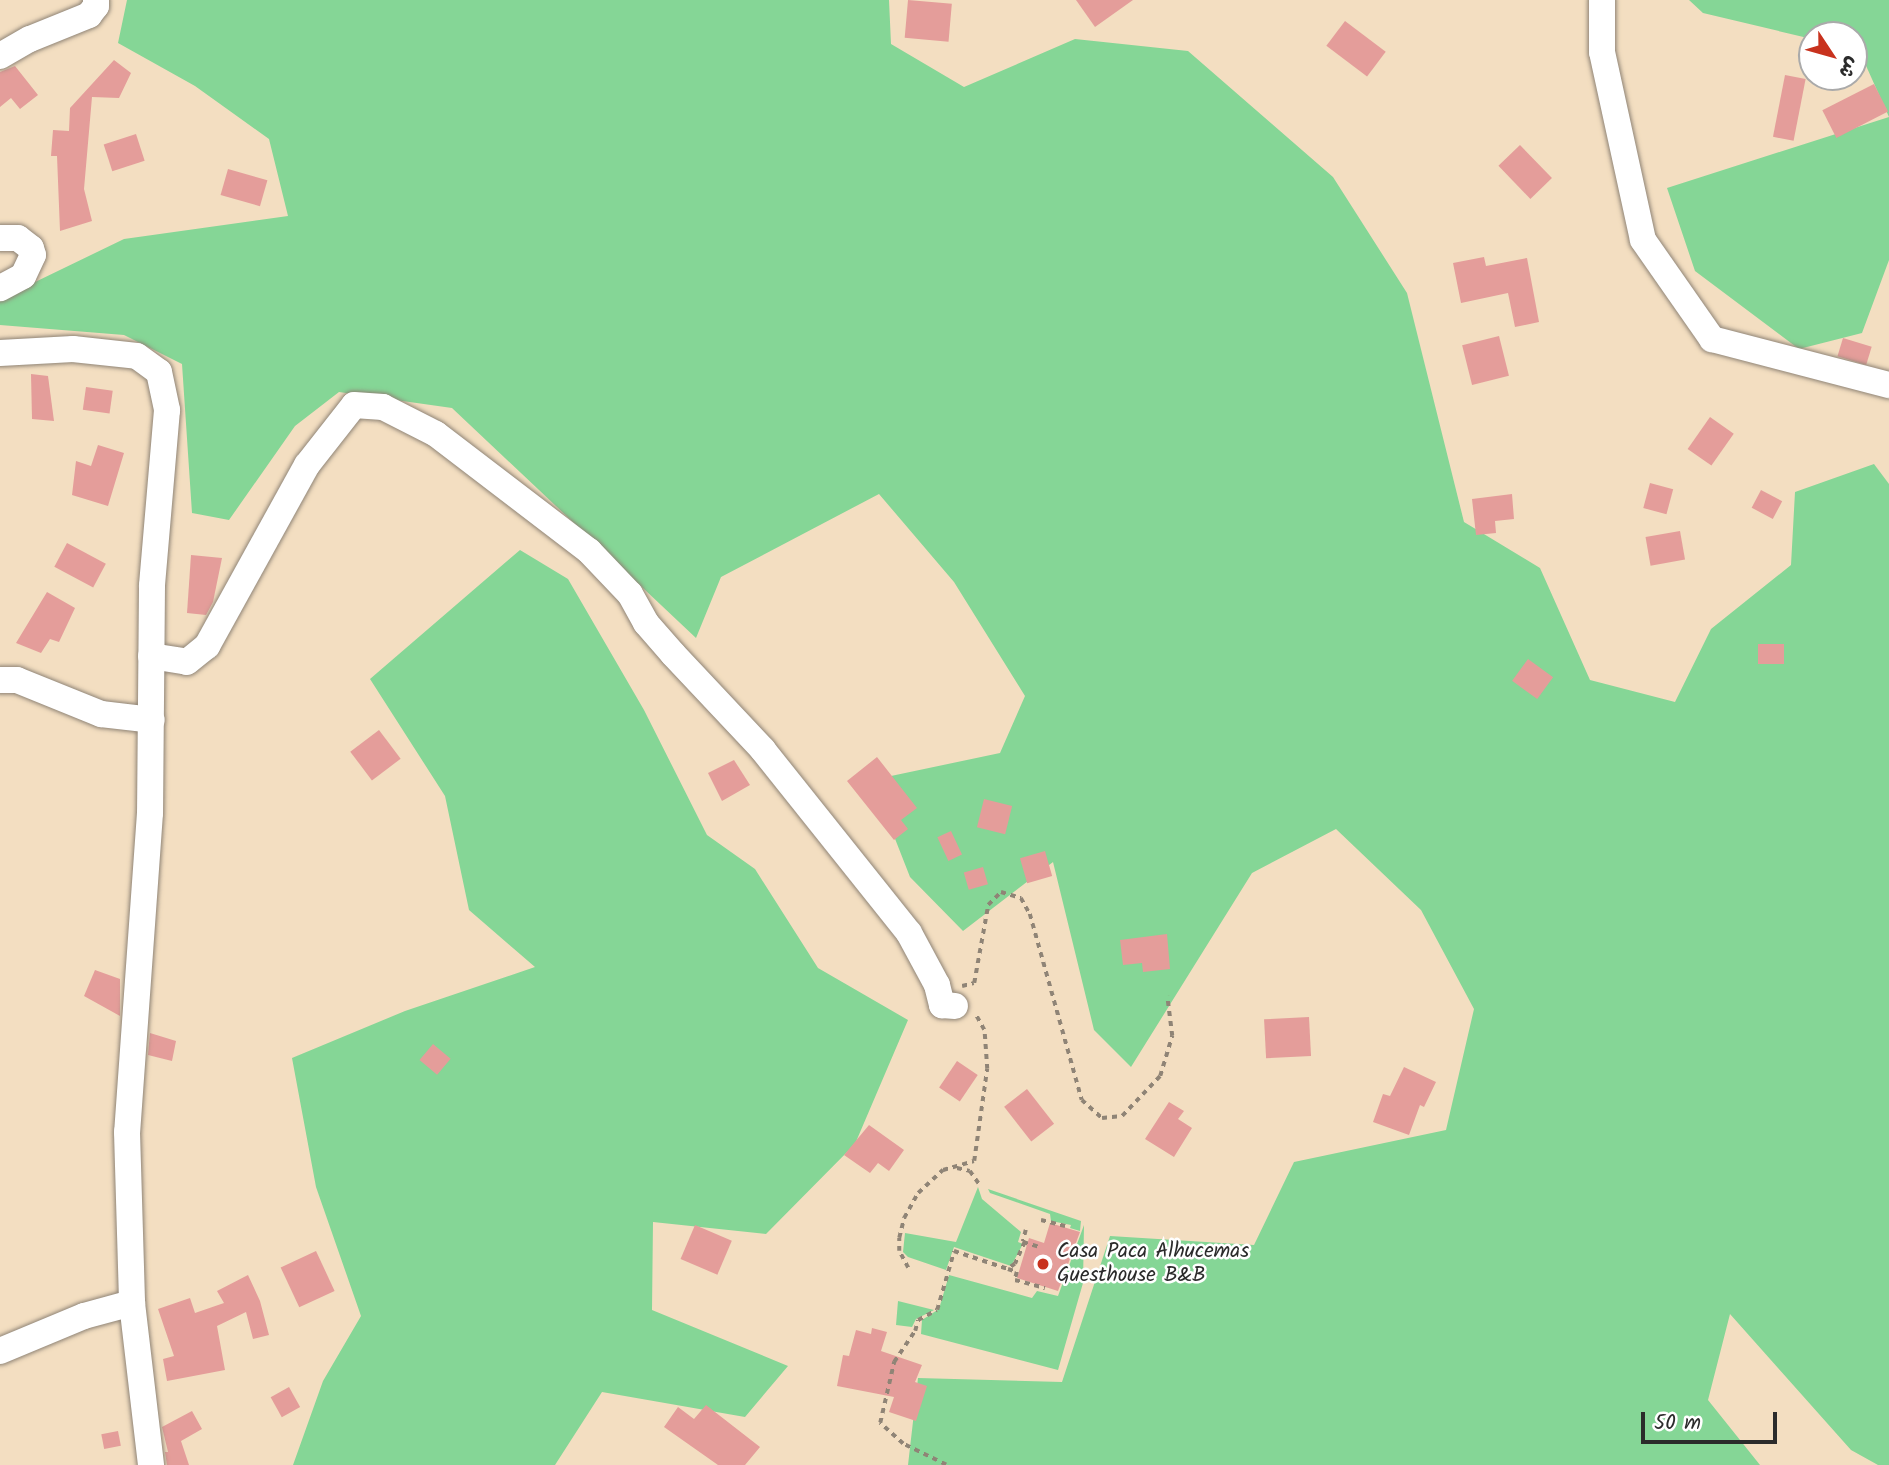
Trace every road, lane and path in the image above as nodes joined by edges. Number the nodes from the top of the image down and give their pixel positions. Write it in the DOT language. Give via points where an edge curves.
graph roads {
  1 [pos="96,0"];
  2 [pos="1602,0"];
  3 [pos="0,56"];
  4 [pos="0,238"];
  5 [pos="0,288"];
  6 [pos="0,353"];
  7 [pos="1889,385"];
  8 [pos="151,656"];
  9 [pos="0,680"];
  10 [pos="152,720"];
  11 [pos="937,985"];
  12 [pos="1167,996"];
  13 [pos="955,1006"];
  14 [pos="953,1167"];
  15 [pos="981,1187"];
  16 [pos="1041,1220"];
  17 [pos="1065,1226"];
  18 [pos="1026,1230"];
  19 [pos="1025,1242"];
  20 [pos="1039,1247"];
  21 [pos="908,1268"];
  22 [pos="1008,1269"];
  23 [pos="1045,1288"];
  24 [pos="132,1303"];
  25 [pos="0,1351"];
  26 [pos="151,1465"];
  27 [pos="946,1465"];
  1 -- 3 [label="street" via="89,15 30,38"];
  2 -- 7 [label="street" via="1602,52 1643,240 1712,340"];
  4 -- 5 [label="street" via="18,238 31,248 33,256 23,276"];
  6 -- 8 [label="street" via="73,349 137,356 159,372 166,410"];
  8 -- 10 [label="street"];
  8 -- 11 [label="street" via="187,662 207,646 307,465 354,405 383,407 436,434 552,520 630,594 646,623 762,750 909,933"];
  9 -- 10 [label="street" via="17,680 101,714"];
  10 -- 24 [label="street" via="150,813 127,1132"];
  11 -- 12 [label="path" via="948,989 974,983 988,905 1001,892 1021,898 1030,914 1082,1100 1101,1118 1122,1116 1160,1076 1172,1036"];
  11 -- 13 [label="street" via="943,1005"];
  13 -- 14 [label="path" via="975,1013 982,1022 987,1069 974,1161"];
  14 -- 15 [label="path" via="970,1171"];
  14 -- 21 [label="path" via="943,1170 918,1193 904,1218 899,1251"];
  16 -- 17 [label="path"];
  18 -- 19 [label="path"];
  19 -- 20 [label="path"];
  19 -- 22 [label="path"];
  22 -- 23 [label="path" via="1017,1272 1015,1280"];
  22 -- 27 [label="path" via="954,1251 937,1310 918,1320 894,1363 880,1423 903,1444"];
  24 -- 25 [label="street" via="84,1316"];
  24 -- 26 [label="street"];
}
